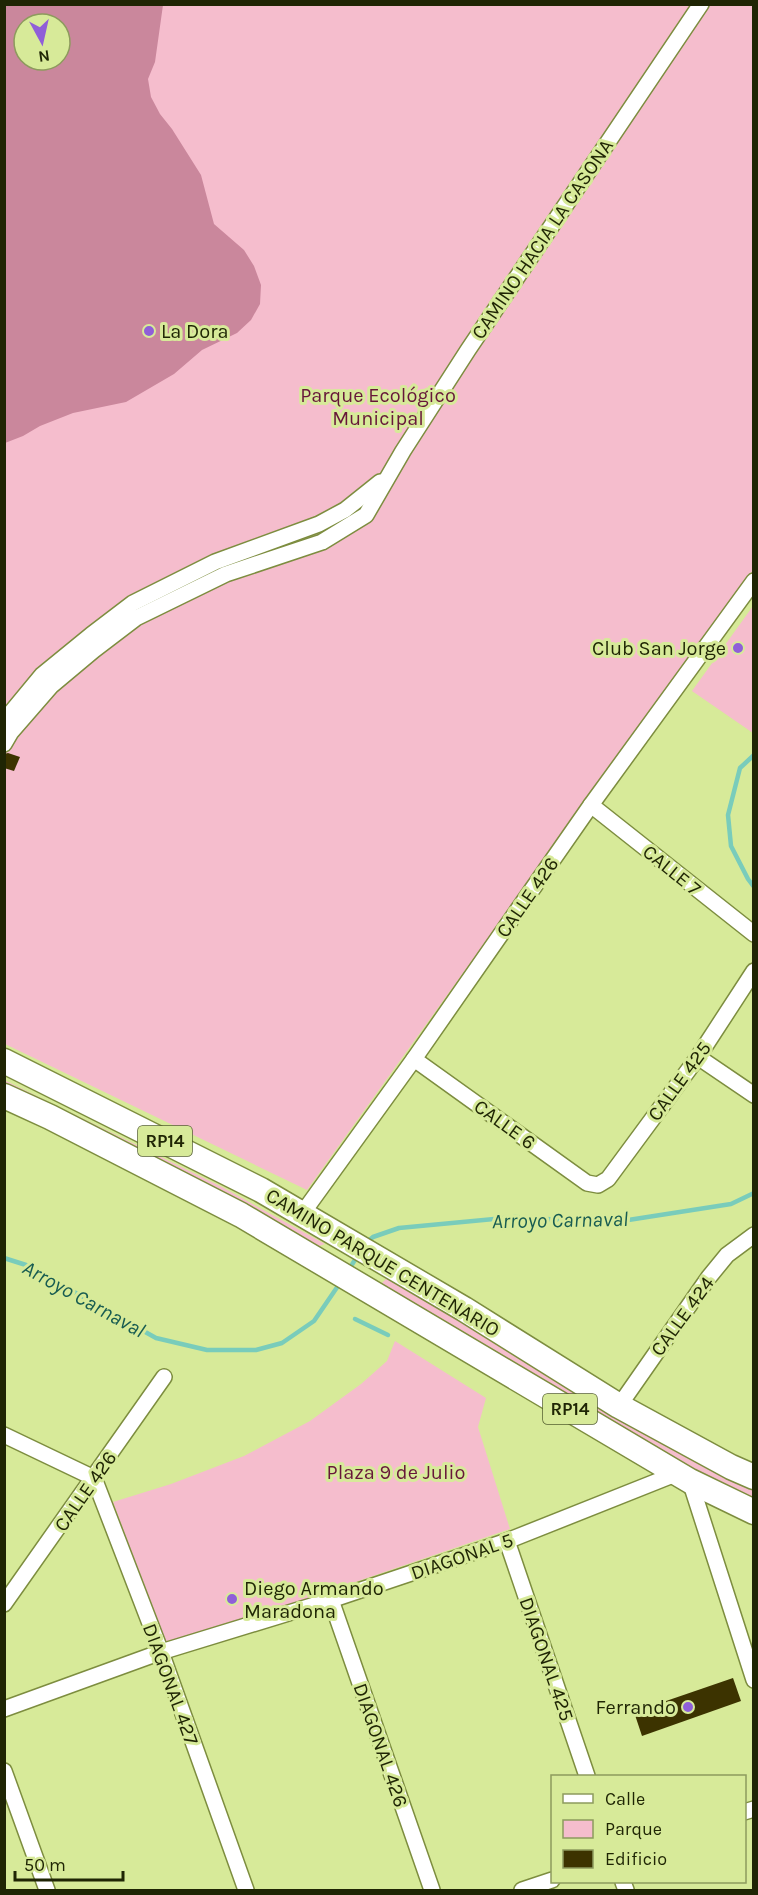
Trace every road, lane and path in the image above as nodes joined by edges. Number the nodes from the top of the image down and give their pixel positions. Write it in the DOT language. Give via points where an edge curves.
graph roads {
  1 [pos="701,4"];
  2 [pos="387,476"];
  3 [pos="207,566"];
  4 [pos="217,578"];
  5 [pos="753,581"];
  6 [pos="95,640"];
  7 [pos="4,721"];
  8 [pos="4,744"];
  9 [pos="591,805"];
  10 [pos="753,934"];
  11 [pos="753,971"];
  12 [pos="698,1057"];
  13 [pos="414,1059"];
  14 [pos="4,1060"];
  15 [pos="753,1095"];
  16 [pos="4,1096"];
  17 [pos="598,1185"];
  18 [pos="302,1214"];
  19 [pos="753,1235"];
  20 [pos="164,1377"];
  21 [pos="619,1406"];
  22 [pos="4,1435"];
  23 [pos="684,1477"];
  24 [pos="753,1477"];
  25 [pos="94,1478"];
  26 [pos="753,1512"];
  27 [pos="507,1541"];
  28 [pos="330,1600"];
  29 [pos="4,1604"];
  30 [pos="161,1653"];
  31 [pos="753,1680"];
  32 [pos="4,1709"];
  33 [pos="4,1771"];
  34 [pos="586,1775"];
  35 [pos="551,1880"];
  36 [pos="47,1890"];
  37 [pos="246,1890"];
  38 [pos="432,1890"];
  39 [pos="522,1890"];
  1 -- 2 [label="street, CAMINO HACIA LA CASONA"];
  2 -- 3 [label="street, CAMINO HACIA LA CASONA" via="345,510 319,524"];
  2 -- 4 [label="street, CAMINO HACIA LA CASONA" via="366,515 345,529 322,542"];
  3 -- 4 [label="street"];
  3 -- 6 [label="street, CAMINO HACIA LA CASONA" via="133,603"];
  4 -- 6 [label="street, CAMINO HACIA LA CASONA"];
  5 -- 9 [label="street, CALLE 426"];
  6 -- 7 [label="street, CAMINO HACIA LA CASONA" via="42,675"];
  6 -- 8 [label="street, CAMINO HACIA LA CASONA"];
  9 -- 10 [label="street, CALLE 7"];
  9 -- 13 [label="street, CALLE 426"];
  11 -- 12 [label="street, CALLE 425"];
  12 -- 15 [label="street"];
  12 -- 17 [label="street, CALLE 425" via="608,1179"];
  13 -- 17 [label="street, CALLE 6" via="587,1183"];
  13 -- 18 [label="street, CALLE 426"];
  14 -- 18 [label="main road, CAMINO PARQUE CENTENARIO / RP14"];
  16 -- 23 [label="main road, CAMINO PARQUE CENTENARIO / RP14" via="241,1215"];
  18 -- 21 [label="main road, CAMINO PARQUE CENTENARIO / RP14"];
  19 -- 21 [label="street, CALLE 424" via="727,1255 709,1277"];
  20 -- 25 [label="street, CALLE 426"];
  21 -- 24 [label="main road, CAMINO PARQUE CENTENARIO / RP14"];
  22 -- 25 [label="street"];
  23 -- 26 [label="main road, CAMINO PARQUE CENTENARIO / RP14"];
  23 -- 27 [label="street, DIAGONAL 5"];
  23 -- 31 [label="street"];
  25 -- 29 [label="street, CALLE 426"];
  25 -- 30 [label="street, DIAGONAL 427"];
  27 -- 28 [label="street, DIAGONAL 5"];
  27 -- 34 [label="street, DIAGONAL 425"];
  28 -- 30 [label="street, DIAGONAL 5"];
  28 -- 38 [label="street, DIAGONAL 426"];
  30 -- 32 [label="street, DIAGONAL 5"];
  30 -- 37 [label="street, DIAGONAL 427"];
  33 -- 36 [label="street"];
  35 -- 39 [label="street"];
}
